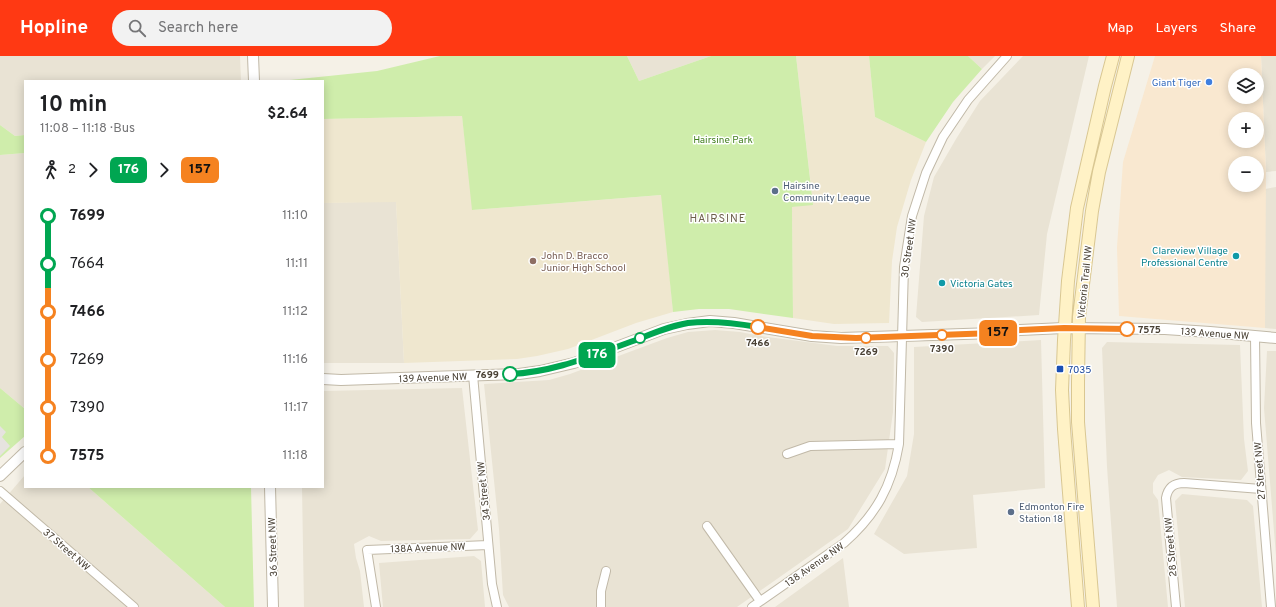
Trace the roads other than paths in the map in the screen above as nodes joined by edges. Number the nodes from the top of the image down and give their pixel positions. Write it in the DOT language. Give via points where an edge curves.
graph roads {
  1 [pos="253,56"];
  2 [pos="1007,56"];
  3 [pos="1113,56"];
  4 [pos="1128,56"];
  5 [pos="254,80"];
  6 [pos="1064,328"];
  7 [pos="1079,329"];
  8 [pos="902,336"];
  9 [pos="1255,336"];
  10 [pos="1276,338"];
  11 [pos="473,375"];
  12 [pos="324,379"];
  13 [pos="899,444"];
  14 [pos="24,453"];
  15 [pos="787,454"];
  16 [pos="0,476"];
  17 [pos="270,488"];
  18 [pos="0,490"];
  19 [pos="1261,490"];
  20 [pos="865,522"];
  21 [pos="708,526"];
  22 [pos="488,545"];
  23 [pos="606,571"];
  24 [pos="760,601"];
  25 [pos="134,607"];
  26 [pos="273,607"];
  27 [pos="376,607"];
  28 [pos="497,607"];
  29 [pos="601,607"];
  30 [pos="752,607"];
  31 [pos="1078,607"];
  32 [pos="1092,607"];
  33 [pos="1176,607"];
  34 [pos="1271,607"];
  1 -- 5 [label="street"];
  2 -- 8 [label="street, 30 Street NW" via="968,100 932,157 912,216 906,248"];
  3 -- 6 [label="main road, Victoria Trail NW" via="1078,208"];
  4 -- 7 [label="main road, Victoria Trail NW" via="1099,172 1087,248"];
  6 -- 7 [label="street, 139 Avenue NW"];
  6 -- 8 [label="street, 139 Avenue NW"];
  6 -- 31 [label="main road, Victoria Trail NW" via="1062,390"];
  7 -- 9 [label="street, 139 Avenue NW" via="1165,329"];
  7 -- 32 [label="main road, Victoria Trail NW" via="1078,422"];
  8 -- 11 [label="street, 139 Avenue NW" via="826,337 734,323 701,322 664,329 586,359 552,369"];
  8 -- 13 [label="street, 30 Street NW"];
  9 -- 10 [label="street, 139 Avenue NW"];
  9 -- 19 [label="street, 27 Street NW" via="1255,407"];
  11 -- 12 [label="street, 139 Avenue NW"];
  11 -- 22 [label="street, 34 Street NW"];
  13 -- 15 [label="street" via="810,446"];
  13 -- 20 [label="street, 30 Street NW" via="887,487"];
  14 -- 16 [label="street"];
  17 -- 26 [label="street, 36 Street NW"];
  18 -- 25 [label="street, 37 Street NW"];
  19 -- 33 [label="street, 28 Street NW" via="1184,483 1170,487 1166,498"];
  19 -- 34 [label="street, 27 Street NW"];
  20 -- 24 [label="street, 138 Avenue NW" via="844,543"];
  21 -- 24 [label="street"];
  22 -- 27 [label="street, 138A Avenue NW" via="367,550"];
  22 -- 28 [label="street, 34 Street NW"];
  23 -- 29 [label="street" via="601,591"];
  24 -- 30 [label="street, 138 Avenue NW"];
}
